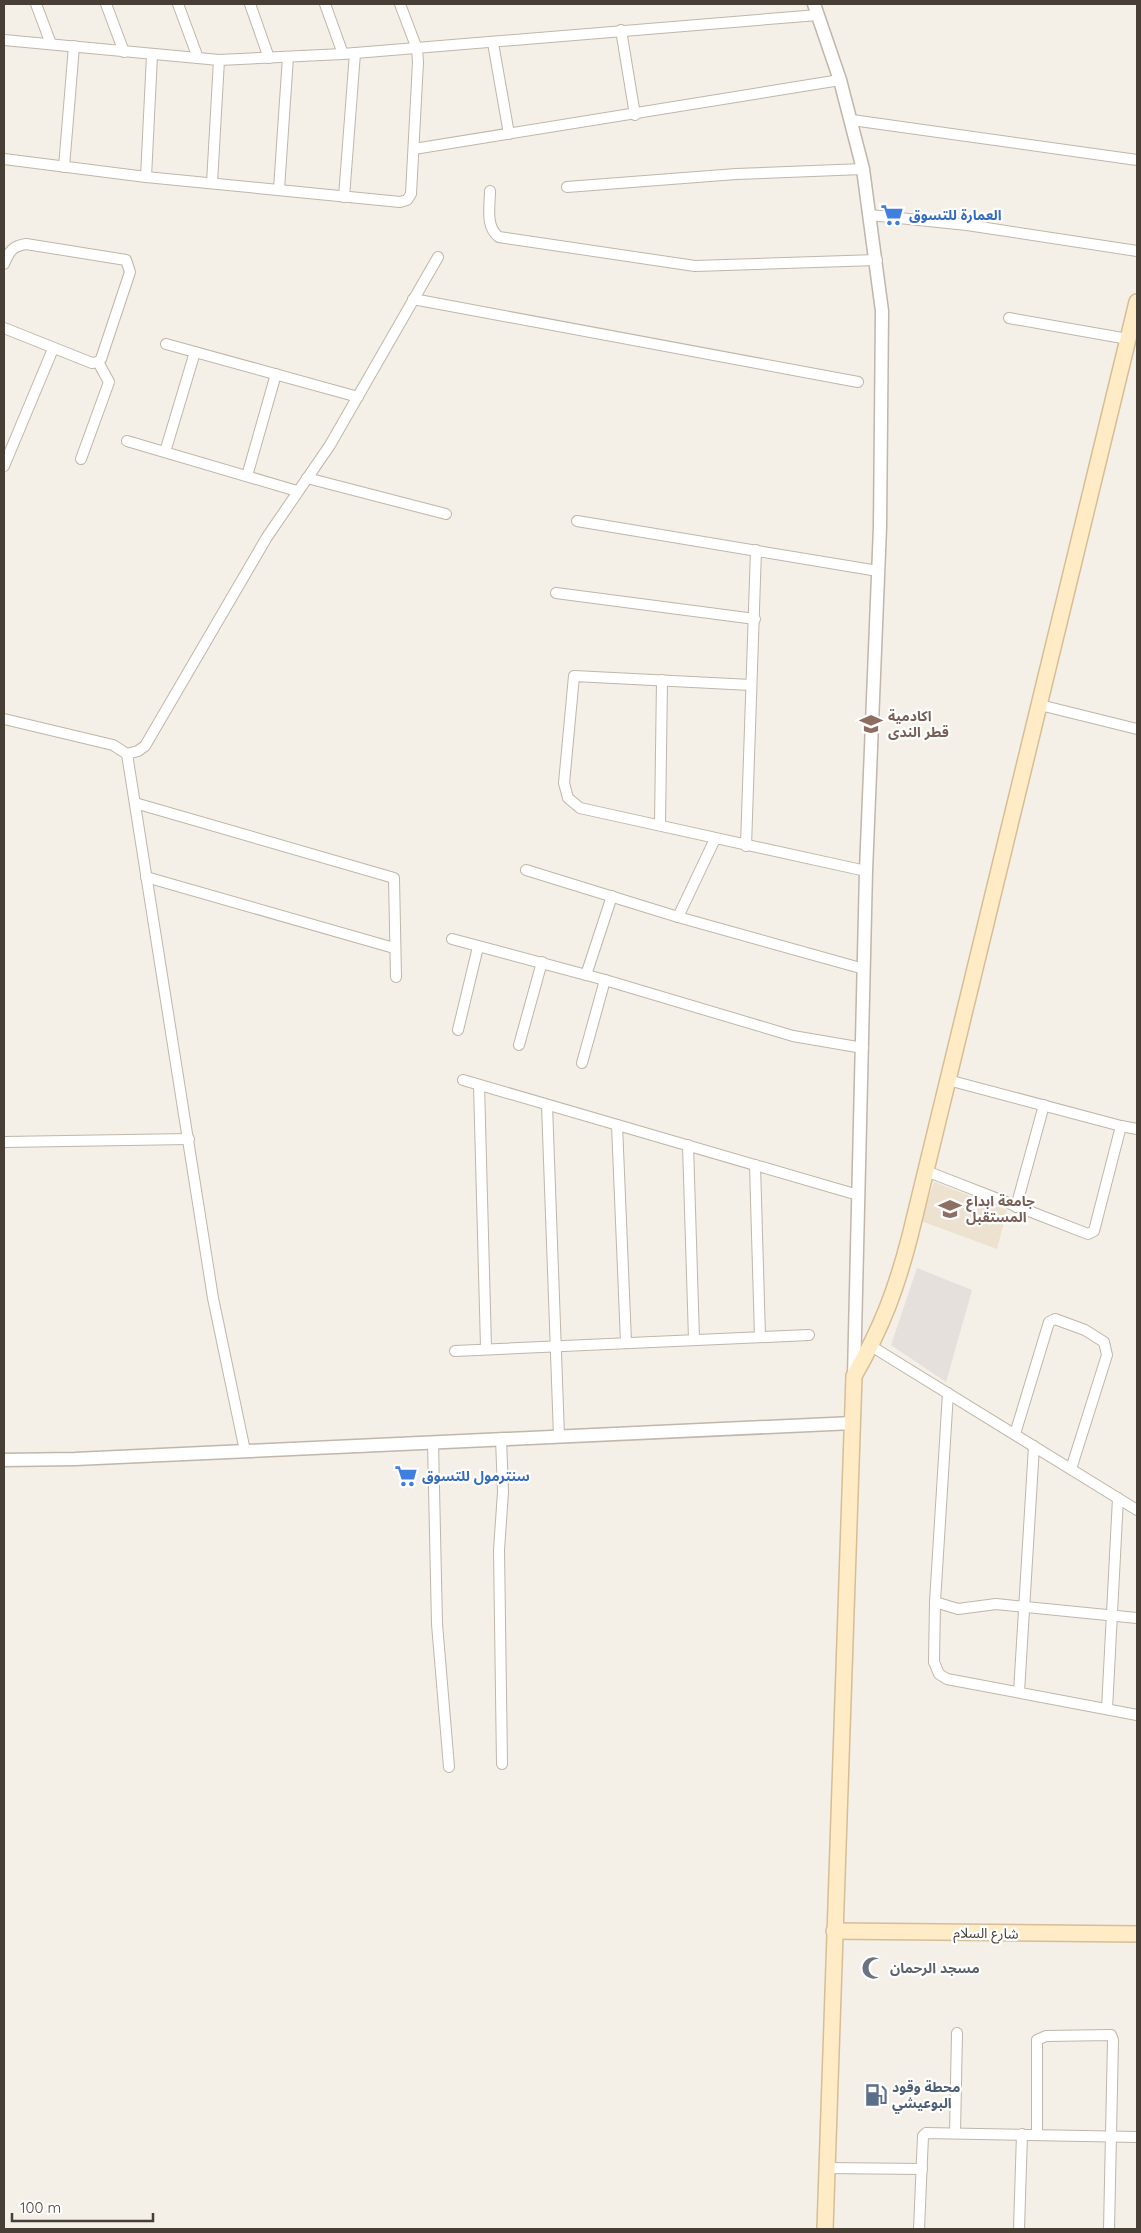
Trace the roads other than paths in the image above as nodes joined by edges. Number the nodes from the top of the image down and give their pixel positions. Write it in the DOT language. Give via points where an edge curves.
graph roads {
  1 [pos="36,4"];
  2 [pos="106,4"];
  3 [pos="178,4"];
  4 [pos="250,4"];
  5 [pos="325,4"];
  6 [pos="400,4"];
  7 [pos="816,9"];
  8 [pos="621,30"];
  9 [pos="4,40"];
  10 [pos="493,43"];
  11 [pos="51,44"];
  12 [pos="74,46"];
  13 [pos="417,48"];
  14 [pos="124,52"];
  15 [pos="355,53"];
  16 [pos="343,54"];
  17 [pos="152,55"];
  18 [pos="288,57"];
  19 [pos="198,58"];
  20 [pos="269,58"];
  21 [pos="219,60"];
  22 [pos="840,80"];
  23 [pos="635,115"];
  24 [pos="852,120"];
  25 [pos="509,134"];
  26 [pos="414,149"];
  27 [pos="4,159"];
  28 [pos="1137,160"];
  29 [pos="64,167"];
  30 [pos="863,169"];
  31 [pos="146,177"];
  32 [pos="212,183"];
  33 [pos="567,186"];
  34 [pos="279,189"];
  35 [pos="490,191"];
  36 [pos="344,197"];
  37 [pos="870,215"];
  38 [pos="7,250"];
  39 [pos="1137,252"];
  40 [pos="438,257"];
  41 [pos="877,260"];
  42 [pos="4,264"];
  43 [pos="413,299"];
  44 [pos="1137,302"];
  45 [pos="1009,318"];
  46 [pos="4,328"];
  47 [pos="1128,339"];
  48 [pos="166,344"];
  49 [pos="53,349"];
  50 [pos="195,352"];
  51 [pos="98,362"];
  52 [pos="276,374"];
  53 [pos="858,382"];
  54 [pos="358,397"];
  55 [pos="126,441"];
  56 [pos="165,452"];
  57 [pos="81,459"];
  58 [pos="4,466"];
  59 [pos="247,476"];
  60 [pos="306,478"];
  61 [pos="297,491"];
  62 [pos="446,514"];
  63 [pos="577,521"];
  64 [pos="756,550"];
  65 [pos="878,571"];
  66 [pos="556,593"];
  67 [pos="755,619"];
  68 [pos="662,680"];
  69 [pos="752,686"];
  70 [pos="1040,705"];
  71 [pos="4,719"];
  72 [pos="1137,729"];
  73 [pos="127,754"];
  74 [pos="135,804"];
  75 [pos="660,824"];
  76 [pos="715,839"];
  77 [pos="746,846"];
  78 [pos="526,870"];
  79 [pos="866,871"];
  80 [pos="146,877"];
  81 [pos="612,896"];
  82 [pos="678,917"];
  83 [pos="452,940"];
  84 [pos="478,947"];
  85 [pos="394,948"];
  86 [pos="542,962"];
  87 [pos="864,969"];
  88 [pos="586,975"];
  89 [pos="396,977"];
  90 [pos="605,980"];
  91 [pos="458,1030"];
  92 [pos="519,1045"];
  93 [pos="863,1048"];
  94 [pos="582,1063"];
  95 [pos="463,1080"];
  96 [pos="948,1080"];
  97 [pos="479,1085"];
  98 [pos="547,1105"];
  99 [pos="1044,1105"];
  100 [pos="617,1125"];
  101 [pos="1121,1126"];
  102 [pos="1137,1129"];
  103 [pos="188,1139"];
  104 [pos="4,1142"];
  105 [pos="688,1145"];
  106 [pos="754,1164"];
  107 [pos="926,1171"];
  108 [pos="858,1194"];
  109 [pos="1016,1207"];
  110 [pos="809,1335"];
  111 [pos="760,1337"];
  112 [pos="694,1339"];
  113 [pos="626,1342"];
  114 [pos="556,1346"];
  115 [pos="872,1346"];
  116 [pos="486,1348"];
  117 [pos="455,1351"];
  118 [pos="854,1376"];
  119 [pos="948,1393"];
  120 [pos="853,1423"];
  121 [pos="1015,1434"];
  122 [pos="559,1436"];
  123 [pos="501,1438"];
  124 [pos="433,1442"];
  125 [pos="1034,1446"];
  126 [pos="245,1450"];
  127 [pos="4,1460"];
  128 [pos="1071,1469"];
  129 [pos="1118,1498"];
  130 [pos="1137,1510"];
  131 [pos="935,1602"];
  132 [pos="1024,1607"];
  133 [pos="1112,1615"];
  134 [pos="1137,1618"];
  135 [pos="1019,1692"];
  136 [pos="1107,1709"];
  137 [pos="1137,1715"];
  138 [pos="502,1764"];
  139 [pos="449,1767"];
  140 [pos="834,1931"];
  141 [pos="1137,1934"];
  142 [pos="957,2033"];
  143 [pos="955,2133"];
  144 [pos="1022,2134"];
  145 [pos="1036,2135"];
  146 [pos="1112,2136"];
  147 [pos="1137,2137"];
  148 [pos="826,2168"];
  149 [pos="922,2169"];
  150 [pos="825,2229"];
  151 [pos="919,2229"];
  152 [pos="1019,2229"];
  153 [pos="1109,2229"];
  1 -- 11 [label="street"];
  2 -- 14 [label="street"];
  3 -- 19 [label="street"];
  4 -- 20 [label="street"];
  5 -- 16 [label="street"];
  6 -- 13 [label="street"];
  7 -- 8 [label="street"];
  7 -- 22 [label="street"];
  8 -- 10 [label="street"];
  8 -- 23 [label="street"];
  9 -- 11 [label="street"];
  10 -- 13 [label="street"];
  10 -- 25 [label="street"];
  11 -- 12 [label="street"];
  12 -- 14 [label="street"];
  12 -- 29 [label="street"];
  13 -- 15 [label="street"];
  13 -- 26 [label="street"];
  14 -- 17 [label="street"];
  15 -- 16 [label="street"];
  15 -- 36 [label="street"];
  16 -- 18 [label="street"];
  17 -- 19 [label="street"];
  17 -- 31 [label="street"];
  18 -- 20 [label="street"];
  18 -- 34 [label="street"];
  19 -- 21 [label="street"];
  20 -- 21 [label="street"];
  21 -- 32 [label="street"];
  22 -- 23 [label="street"];
  22 -- 24 [label="street"];
  23 -- 25 [label="street"];
  24 -- 28 [label="street"];
  24 -- 30 [label="street"];
  25 -- 26 [label="street"];
  26 -- 36 [label="street" via="411,194 407,200"];
  27 -- 29 [label="street"];
  29 -- 31 [label="street"];
  30 -- 33 [label="street"];
  30 -- 37 [label="street"];
  31 -- 32 [label="street"];
  32 -- 34 [label="street"];
  34 -- 36 [label="street"];
  35 -- 41 [label="street" via="490,227 499,237 696,266"];
  37 -- 39 [label="street" via="967,225"];
  37 -- 41 [label="street"];
  38 -- 42 [label="street"];
  38 -- 51 [label="street" via="26,244 126,260 130,272"];
  40 -- 43 [label="street"];
  41 -- 65 [label="street" via="883,351"];
  43 -- 53 [label="street"];
  43 -- 54 [label="street"];
  44 -- 47 [label="main road"];
  45 -- 47 [label="street"];
  46 -- 49 [label="street"];
  47 -- 70 [label="main road"];
  48 -- 50 [label="street"];
  49 -- 51 [label="street" via="92,363"];
  49 -- 58 [label="street"];
  50 -- 52 [label="street"];
  50 -- 56 [label="street"];
  51 -- 57 [label="street" via="109,382"];
  52 -- 54 [label="street"];
  52 -- 59 [label="street"];
  54 -- 60 [label="street"];
  55 -- 56 [label="street"];
  56 -- 59 [label="street"];
  59 -- 61 [label="street"];
  60 -- 61 [label="street"];
  60 -- 62 [label="street"];
  61 -- 73 [label="street" via="244,574 145,746"];
  63 -- 64 [label="street"];
  64 -- 65 [label="street"];
  64 -- 67 [label="street"];
  65 -- 79 [label="street"];
  66 -- 67 [label="street"];
  67 -- 69 [label="street"];
  68 -- 69 [label="street"];
  68 -- 75 [label="street"];
  68 -- 75 [label="street" via="574,676 564,783 568,798 580,808"];
  69 -- 77 [label="street"];
  70 -- 72 [label="street"];
  70 -- 96 [label="main road"];
  71 -- 73 [label="street" via="113,745"];
  73 -- 74 [label="street"];
  74 -- 80 [label="street"];
  74 -- 85 [label="street" via="390,875 395,882"];
  75 -- 76 [label="street"];
  76 -- 77 [label="street"];
  76 -- 82 [label="street"];
  77 -- 79 [label="street"];
  78 -- 81 [label="street"];
  79 -- 87 [label="street"];
  80 -- 85 [label="street"];
  80 -- 103 [label="street"];
  81 -- 82 [label="street"];
  81 -- 88 [label="street"];
  82 -- 87 [label="street"];
  83 -- 84 [label="street"];
  84 -- 86 [label="street"];
  84 -- 91 [label="street"];
  85 -- 89 [label="street"];
  86 -- 88 [label="street"];
  86 -- 92 [label="street"];
  87 -- 93 [label="street"];
  88 -- 90 [label="street"];
  90 -- 93 [label="street" via="793,1036"];
  90 -- 94 [label="street"];
  93 -- 108 [label="street"];
  95 -- 97 [label="street"];
  96 -- 99 [label="street"];
  96 -- 107 [label="main road"];
  97 -- 98 [label="street"];
  97 -- 116 [label="street"];
  98 -- 100 [label="street"];
  98 -- 114 [label="street"];
  99 -- 101 [label="street"];
  99 -- 109 [label="street"];
  100 -- 105 [label="street"];
  100 -- 113 [label="street"];
  101 -- 102 [label="street"];
  101 -- 109 [label="street" via="1092,1234 1081,1233"];
  103 -- 104 [label="street"];
  103 -- 126 [label="street" via="213,1298"];
  105 -- 106 [label="street"];
  105 -- 112 [label="street"];
  106 -- 108 [label="street"];
  106 -- 111 [label="street"];
  107 -- 109 [label="street"];
  107 -- 115 [label="main road" via="894,1293"];
  108 -- 118 [label="street"];
  110 -- 111 [label="street"];
  111 -- 112 [label="street"];
  112 -- 113 [label="street"];
  113 -- 114 [label="street"];
  114 -- 116 [label="street"];
  114 -- 122 [label="street"];
  115 -- 118 [label="main road"];
  115 -- 119 [label="street"];
  116 -- 117 [label="street"];
  118 -- 120 [label="main road"];
  119 -- 121 [label="street"];
  119 -- 131 [label="street"];
  120 -- 122 [label="street"];
  120 -- 140 [label="main road"];
  121 -- 125 [label="street"];
  121 -- 128 [label="street" via="1048,1322 1055,1319 1085,1330 1104,1342 1107,1355"];
  122 -- 123 [label="street"];
  123 -- 124 [label="street"];
  123 -- 138 [label="street"];
  124 -- 126 [label="street"];
  124 -- 139 [label="street" via="437,1624"];
  125 -- 128 [label="street"];
  125 -- 132 [label="street"];
  126 -- 127 [label="street"];
  128 -- 129 [label="street"];
  129 -- 130 [label="street"];
  129 -- 133 [label="street"];
  131 -- 132 [label="street" via="965,1609 996,1604"];
  131 -- 135 [label="street" via="934,1662 939,1674 947,1679"];
  132 -- 133 [label="street"];
  132 -- 135 [label="street"];
  133 -- 134 [label="street"];
  133 -- 136 [label="street"];
  135 -- 136 [label="street"];
  136 -- 137 [label="street"];
  140 -- 141 [label="main road, شارع السلام"];
  140 -- 148 [label="main road"];
  142 -- 143 [label="street"];
  143 -- 144 [label="street"];
  143 -- 149 [label="street" via="925,2134"];
  144 -- 145 [label="street"];
  144 -- 152 [label="street"];
  145 -- 146 [label="street"];
  145 -- 146 [label="street" via="1037,2040 1046,2036 1108,2033 1113,2040"];
  146 -- 147 [label="street"];
  146 -- 153 [label="street"];
  148 -- 149 [label="street"];
  148 -- 150 [label="main road"];
  149 -- 151 [label="street"];
}
